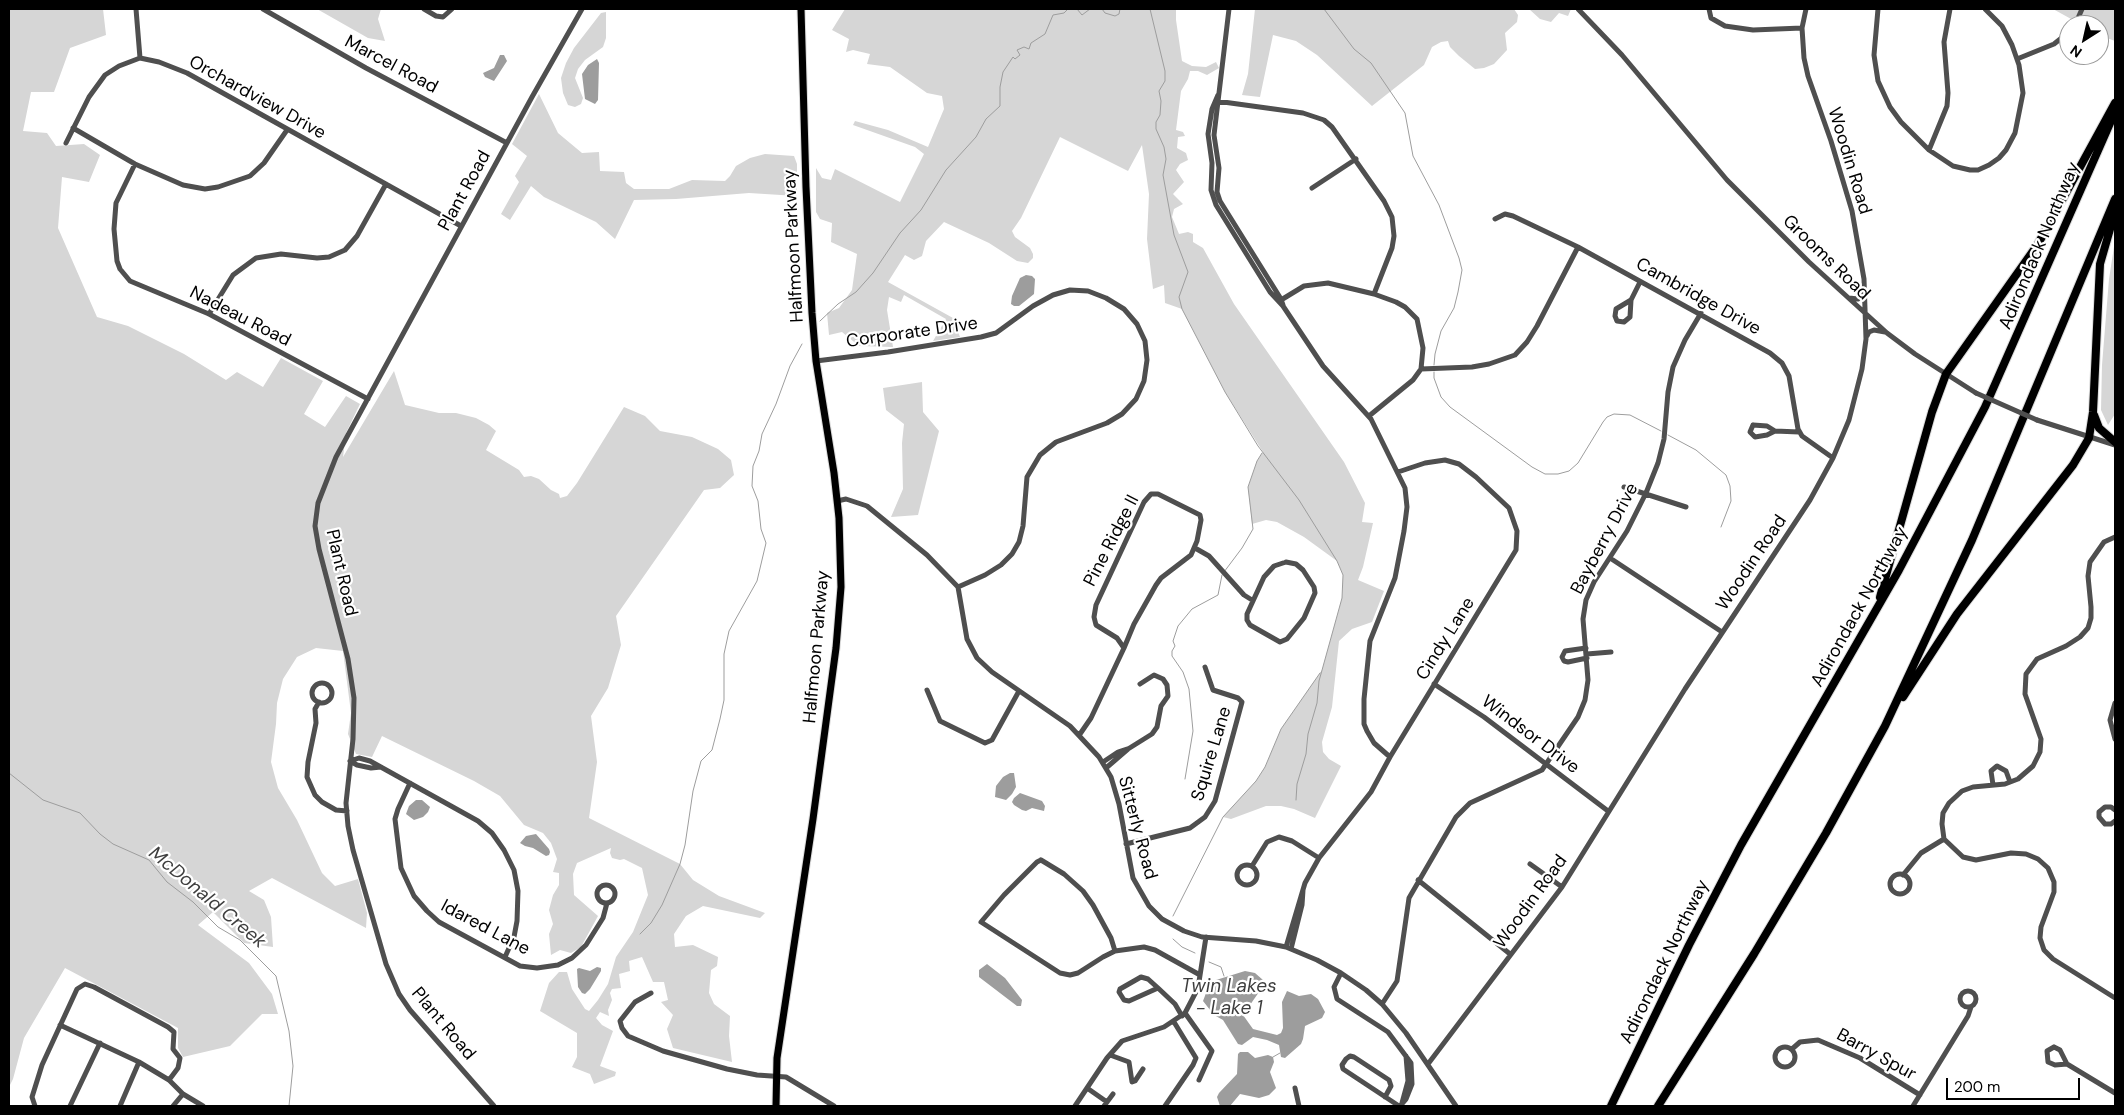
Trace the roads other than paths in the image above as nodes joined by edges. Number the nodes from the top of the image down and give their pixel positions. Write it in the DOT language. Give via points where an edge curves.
graph roads {
  1 [pos="136,9"];
  2 [pos="263,9"];
  3 [pos="424,9"];
  4 [pos="452,9"];
  5 [pos="582,9"];
  6 [pos="801,9"];
  7 [pos="1228,9"];
  8 [pos="1578,9"];
  9 [pos="1709,9"];
  10 [pos="1806,9"];
  11 [pos="1878,9"];
  12 [pos="1950,9"];
  13 [pos="1985,9"];
  14 [pos="1802,28"];
  15 [pos="2059,40"];
  16 [pos="140,58"];
  17 [pos="2017,59"];
  18 [pos="1217,101"];
  19 [pos="2115,103"];
  20 [pos="2115,112"];
  21 [pos="73,128"];
  22 [pos="287,130"];
  23 [pos="66,143"];
  24 [pos="507,143"];
  25 [pos="1929,150"];
  26 [pos="1356,159"];
  27 [pos="135,164"];
  28 [pos="386,184"];
  29 [pos="1312,188"];
  30 [pos="2115,199"];
  31 [pos="2115,212"];
  32 [pos="1495,219"];
  33 [pos="461,226"];
  34 [pos="1578,247"];
  35 [pos="1640,282"];
  36 [pos="1865,290"];
  37 [pos="1374,294"];
  38 [pos="1847,298"];
  39 [pos="1280,300"];
  40 [pos="1631,300"];
  41 [pos="1701,313"];
  42 [pos="209,314"];
  43 [pos="1867,315"];
  44 [pos="1887,333"];
  45 [pos="1866,339"];
  46 [pos="816,361"];
  47 [pos="1421,369"];
  48 [pos="1946,374"];
  49 [pos="368,399"];
  50 [pos="2093,412"];
  51 [pos="1369,416"];
  52 [pos="1775,430"];
  53 [pos="1799,432"];
  54 [pos="2089,438"];
  55 [pos="2115,444"];
  56 [pos="1833,458"];
  57 [pos="1398,472"];
  58 [pos="1624,487"];
  59 [pos="1646,493"];
  60 [pos="837,501"];
  61 [pos="1686,507"];
  62 [pos="2115,537"];
  63 [pos="1195,548"];
  64 [pos="1610,558"];
  65 [pos="958,587"];
  66 [pos="1252,600"];
  67 [pos="1875,612"];
  68 [pos="1722,632"];
  69 [pos="1124,648"];
  70 [pos="1611,652"];
  71 [pos="1587,653"];
  72 [pos="1205,667"];
  73 [pos="1140,684"];
  74 [pos="1434,684"];
  75 [pos="927,690"];
  76 [pos="1019,691"];
  77 [pos="319,702"];
  78 [pos="2115,703"];
  79 [pos="1885,726"];
  80 [pos="1080,734"];
  81 [pos="2115,739"];
  82 [pos="1128,749"];
  83 [pos="1390,757"];
  84 [pos="350,761"];
  85 [pos="1103,762"];
  86 [pos="1546,765"];
  87 [pos="1106,768"];
  88 [pos="2010,782"];
  89 [pos="410,783"];
  90 [pos="1993,786"];
  91 [pos="2115,810"];
  92 [pos="347,811"];
  93 [pos="1608,811"];
  94 [pos="2115,821"];
  95 [pos="1944,839"];
  96 [pos="1126,844"];
  97 [pos="1320,858"];
  98 [pos="1530,864"];
  99 [pos="1252,866"];
  100 [pos="1904,875"];
  101 [pos="1418,880"];
  102 [pos="1562,887"];
  103 [pos="607,904"];
  104 [pos="1206,937"];
  105 [pos="1289,948"];
  106 [pos="1115,951"];
  107 [pos="1510,954"];
  108 [pos="505,957"];
  109 [pos="1341,973"];
  110 [pos="1200,975"];
  111 [pos="1158,988"];
  112 [pos="651,993"];
  113 [pos="2115,998"];
  114 [pos="1382,1004"];
  115 [pos="1971,1008"];
  116 [pos="1184,1015"];
  117 [pos="1174,1022"];
  118 [pos="60,1025"];
  119 [pos="100,1043"];
  120 [pos="1792,1050"];
  121 [pos="1110,1055"];
  122 [pos="139,1062"];
  123 [pos="1428,1064"];
  124 [pos="2067,1064"];
  125 [pos="1143,1068"];
  126 [pos="776,1076"];
  127 [pos="169,1080"];
  128 [pos="1198,1080"];
  129 [pos="1086,1088"];
  130 [pos="1295,1088"];
  131 [pos="2115,1093"];
  132 [pos="183,1094"];
  133 [pos="1113,1094"];
  134 [pos="1920,1095"];
  135 [pos="1385,1097"];
  136 [pos="1106,1104"];
  137 [pos="1400,1105"];
  138 [pos="35,1106"];
  139 [pos="70,1106"];
  140 [pos="120,1106"];
  141 [pos="173,1106"];
  142 [pos="204,1106"];
  143 [pos="494,1106"];
  144 [pos="776,1106"];
  145 [pos="834,1106"];
  146 [pos="1075,1106"];
  147 [pos="1165,1106"];
  148 [pos="1299,1106"];
  149 [pos="1456,1106"];
  150 [pos="1611,1106"];
  151 [pos="1658,1106"];
  152 [pos="1913,1106"];
  1 -- 16 [label="street"];
  2 -- 24 [label="street, Marcel Road"];
  3 -- 4 [label="street" via="443,17"];
  5 -- 24 [label="street, Plant Road"];
  6 -- 46 [label="main road, Halfmoon Parkway" via="808,263"];
  7 -- 18 [label="street"];
  8 -- 38 [label="street, Grooms Road" via="1622,55 1727,180"];
  9 -- 14 [label="street" via="1712,18 1725,26 1753,30"];
  10 -- 14 [label="street, Woodin Road"];
  11 -- 25 [label="street" via="1874,55 1880,88 1890,107"];
  12 -- 25 [label="street" via="1944,42 1947,106"];
  13 -- 17 [label="street" via="2002,26"];
  14 -- 36 [label="street, Woodin Road" via="1808,76 1852,211"];
  15 -- 17 [label="street"];
  16 -- 21 [label="street" via="119,66 100,80"];
  16 -- 22 [label="street, Orchardview Drive" via="187,74"];
  17 -- 25 [label="street" via="2023,93 2020,115 2015,133 1999,158 1978,170 1970,170 1954,166"];
  18 -- 26 [label="street" via="1318,118 1332,127"];
  18 -- 39 [label="street" via="1211,190"];
  19 -- 48 [label="highway" via="2038,244"];
  20 -- 67 [label="highway, Adirondack Northway" via="1985,407"];
  21 -- 23 [label="street"];
  21 -- 27 [label="street"];
  22 -- 27 [label="street" via="258,170 218,187 205,189 183,185"];
  22 -- 28 [label="street, Orchardview Drive"];
  24 -- 33 [label="street, Plant Road"];
  26 -- 29 [label="street"];
  26 -- 37 [label="street" via="1388,208 1394,226 1392,248"];
  27 -- 42 [label="street, Nadeau Road" via="116,203 115,247 120,269 130,281"];
  28 -- 33 [label="street, Orchardview Drive"];
  28 -- 42 [label="street" via="357,236 345,250 329,257 281,254 256,258 234,275"];
  30 -- 79 [label="highway" via="1972,540"];
  31 -- 50 [label="highway" via="2100,264"];
  32 -- 34 [label="street, Cambridge Drive" via="1505,214 1513,216"];
  33 -- 49 [label="street, Plant Road"];
  34 -- 35 [label="street, Cambridge Drive"];
  34 -- 47 [label="street" via="1537,326 1515,355 1472,367"];
  35 -- 40 [label="street"];
  35 -- 41 [label="street, Cambridge Drive"];
  36 -- 38 [label="street" via="1858,299"];
  36 -- 43 [label="street, Woodin Road"];
  37 -- 39 [label="street" via="1328,283 1304,286"];
  37 -- 47 [label="street" via="1405,307 1417,319 1423,348"];
  38 -- 43 [label="street, Grooms Road"];
  39 -- 51 [label="street" via="1332,378"];
  40 -- 40 [label="street" via="1630,317 1624,322 1617,321 1614,316 1616,309"];
  41 -- 53 [label="street, Cambridge Drive" via="1770,352 1782,363 1789,376"];
  41 -- 59 [label="street, Bayberry Drive" via="1674,367 1668,392 1664,439"];
  42 -- 49 [label="street, Nadeau Road"];
  43 -- 44 [label="street, Grooms Road"];
  43 -- 45 [label="street, Woodin Road"];
  44 -- 45 [label="street" via="1874,330"];
  44 -- 48 [label="street, Grooms Road"];
  45 -- 56 [label="street, Woodin Road" via="1854,404"];
  46 -- 60 [label="main road, Halfmoon Parkway"];
  46 -- 65 [label="street, Corporate Drive" via="981,338 996,333 1053,295 1070,290 1088,291 1106,298 1124,309 1137,324 1145,341 1147,360 1144,381 1136,399 1108,423 1056,442 1040,455 1027,477 1023,526 1012,554 987,574"];
  47 -- 51 [label="street" via="1413,380"];
  48 -- 54 [label="street, Grooms Road, bridge" via="1976,393 2037,420"];
  48 -- 67 [label="highway" via="1932,412"];
  49 -- 84 [label="street, Plant Road" via="326,478 315,526 348,659 354,698"];
  50 -- 54 [label="highway"];
  50 -- 55 [label="highway" via="2099,428"];
  51 -- 57 [label="street"];
  52 -- 53 [label="street"];
  53 -- 56 [label="street"];
  54 -- 55 [label="street, Grooms Road"];
  54 -- 79 [label="highway" via="2073,465 1957,614"];
  56 -- 68 [label="street, Woodin Road" via="1795,524"];
  57 -- 74 [label="street, Cindy Lane" via="1445,460 1459,464 1509,508 1518,531 1512,558"];
  57 -- 83 [label="street" via="1407,496 1404,531 1395,578 1370,641 1364,708 1364,724 1370,737"];
  58 -- 59 [label="street"];
  59 -- 61 [label="street"];
  59 -- 64 [label="street, Bayberry Drive"];
  60 -- 65 [label="street" via="846,499 867,506 926,554"];
  60 -- 126 [label="main road, Halfmoon Parkway" via="841,587 836,648"];
  62 -- 88 [label="street" via="2104,542 2090,562 2091,613 2088,628 2066,646 2037,660 2026,674 2025,694 2040,733 2041,746 2033,766"];
  63 -- 66 [label="street" via="1209,556"];
  63 -- 69 [label="street" via="1191,555 1161,578"];
  63 -- 69 [label="street, Pine Ridge II" via="1200,515 1158,494 1148,496 1095,611 1096,625 1117,638"];
  64 -- 68 [label="street"];
  64 -- 71 [label="street, Bayberry Drive" via="1586,600 1583,619"];
  65 -- 76 [label="street, Sitterly Road" via="971,648 985,666"];
  66 -- 66 [label="street" via="1247,614 1248,623 1273,640 1283,642 1304,618 1315,591 1303,570 1286,562 1269,570"];
  67 -- 150 [label="highway, Adirondack Northway" via="1741,845"];
  68 -- 93 [label="street, Woodin Road"];
  69 -- 80 [label="street"];
  70 -- 71 [label="street"];
  71 -- 86 [label="street, Bayberry Drive" via="1585,700 1578,717"];
  72 -- 96 [label="street, Squire Lane" via="1210,685 1217,693 1238,698 1242,704 1222,781 1210,810 1190,828"];
  73 -- 82 [label="street" via="1151,676 1160,676 1167,685 1168,696 1161,706 1155,731"];
  74 -- 83 [label="street, Cindy Lane"];
  74 -- 86 [label="street, Windsor Drive" via="1484,717"];
  75 -- 76 [label="street" via="940,721 985,743 992,740"];
  76 -- 80 [label="street, Sitterly Road"];
  77 -- 92 [label="street" via="315,709 307,777 322,802 336,810"];
  78 -- 81 [label="street" via="2110,720"];
  79 -- 151 [label="highway" via="1754,954"];
  80 -- 85 [label="street, Sitterly Road"];
  82 -- 85 [label="street"];
  82 -- 87 [label="street"];
  83 -- 97 [label="street, Cindy Lane" via="1371,792"];
  84 -- 89 [label="street" via="371,768 381,767"];
  84 -- 92 [label="street, Plant Road"];
  85 -- 87 [label="street, Sitterly Road"];
  86 -- 93 [label="street, Windsor Drive"];
  86 -- 101 [label="street, Bayberry Drive" via="1470,803 1456,817"];
  87 -- 96 [label="street, Sitterly Road" via="1119,804"];
  88 -- 90 [label="street"];
  88 -- 90 [label="street" via="2006,771 1997,766 1991,772"];
  89 -- 108 [label="street" via="478,821 504,850 514,870 518,892 516,929"];
  89 -- 108 [label="street, Idared Lane" via="395,819 402,868 414,896 438,922"];
  90 -- 95 [label="street" via="1962,791 1949,803 1943,813"];
  91 -- 94 [label="street" via="2103,808 2099,817 2105,824"];
  92 -- 143 [label="street, Plant Road" via="353,850 386,964 396,987 410,1010"];
  93 -- 102 [label="street, Woodin Road"];
  95 -- 100 [label="street" via="1921,853"];
  95 -- 113 [label="street" via="1963,857 1976,860 2012,853 2026,854 2048,868 2054,892 2041,927 2044,950"];
  96 -- 104 [label="street, Sitterly Road" via="1133,878 1149,906 1170,924 1190,934"];
  97 -- 99 [label="street" via="1292,841 1278,837 1267,842"];
  97 -- 105 [label="street, Cindy Lane" via="1303,887"];
  98 -- 102 [label="street"];
  99 -- 99 [label="street" via="1258,875 1255,882 1249,886 1242,884 1238,880 1238,870"];
  100 -- 100 [label="street" via="1909,880 1909,888 1904,893 1895,893 1890,887 1891,879"];
  101 -- 107 [label="street"];
  101 -- 114 [label="street, Bayberry Drive" via="1407,906 1397,982"];
  102 -- 107 [label="street, Woodin Road"];
  103 -- 108 [label="street, Idared Lane" via="603,918 586,945 572,958 558,965 537,968 520,966"];
  104 -- 105 [label="street, Sitterly Road" via="1256,941"];
  104 -- 110 [label="street"];
  105 -- 109 [label="street, Sitterly Road"];
  106 -- 106 [label="street" via="1078,973 1065,975 981,922 1041,860 1083,891 1103,921"];
  106 -- 110 [label="street" via="1144,947 1155,950"];
  107 -- 123 [label="street, Woodin Road"];
  109 -- 114 [label="street, Sitterly Road"];
  109 -- 137 [label="street" via="1334,987 1337,999 1381,1026 1406,1056 1408,1081"];
  110 -- 116 [label="street" via="1198,988"];
  111 -- 111 [label="street" via="1127,1001 1120,992 1121,988 1141,977"];
  111 -- 116 [label="street"];
  112 -- 126 [label="street" via="634,1002 620,1021 628,1036 686,1058 757,1075"];
  114 -- 123 [label="street, Sitterly Road"];
  115 -- 134 [label="street"];
  116 -- 117 [label="street"];
  116 -- 128 [label="street" via="1212,1051"];
  117 -- 121 [label="street" via="1127,1039"];
  117 -- 147 [label="street" via="1196,1058"];
  118 -- 119 [label="street"];
  118 -- 127 [label="street" via="77,989 85,984 94,987 174,1032 174,1049 180,1058 178,1068"];
  118 -- 138 [label="street" via="35,1085 32,1101"];
  119 -- 122 [label="street"];
  119 -- 139 [label="street"];
  120 -- 120 [label="street, Barry Spur" via="1793,1064 1780,1067 1775,1061 1776,1053 1781,1048"];
  120 -- 134 [label="street, Barry Spur" via="1800,1042 1818,1040 1860,1058"];
  121 -- 125 [label="street" via="1129,1062 1132,1082"];
  121 -- 129 [label="street"];
  122 -- 127 [label="street"];
  122 -- 140 [label="street"];
  123 -- 149 [label="street, Sitterly Road"];
  124 -- 131 [label="street"];
  126 -- 144 [label="main road, Halfmoon Parkway"];
  126 -- 145 [label="street" via="796,1082"];
  127 -- 132 [label="street"];
  129 -- 136 [label="street"];
  129 -- 146 [label="street"];
  130 -- 148 [label="street"];
  132 -- 141 [label="street"];
  132 -- 142 [label="street"];
  133 -- 136 [label="street"];
  134 -- 152 [label="street"];
  135 -- 135 [label="street" via="1391,1086 1389,1080 1354,1057 1346,1059 1343,1069"];
  135 -- 137 [label="street"];
}
